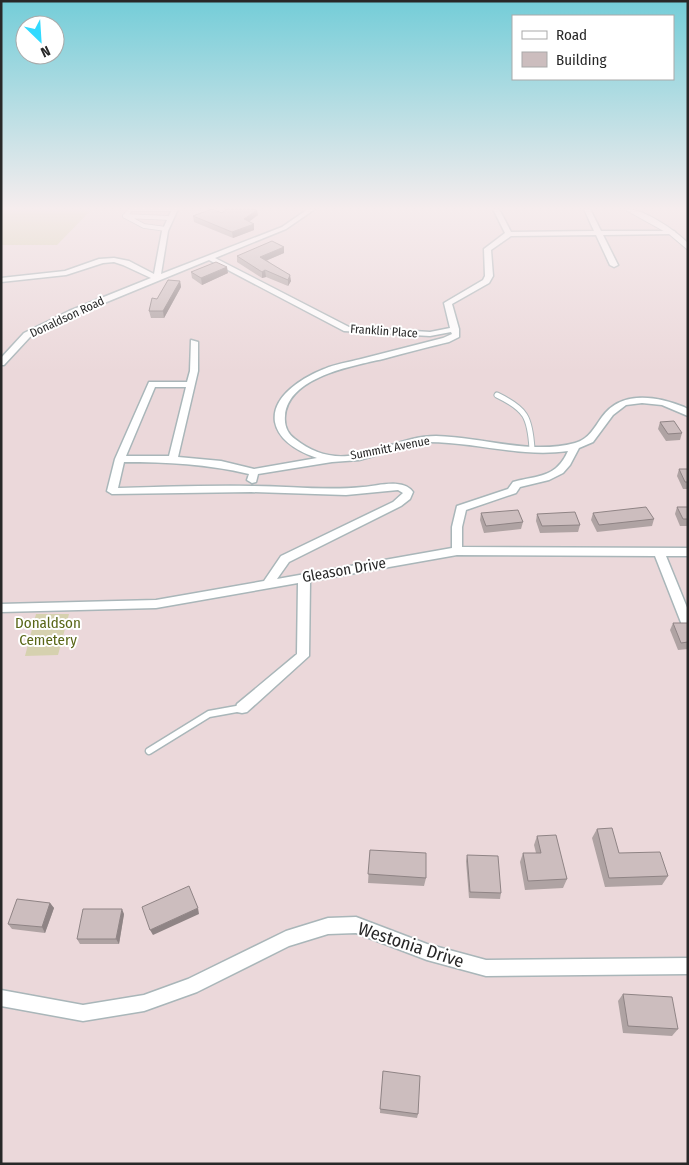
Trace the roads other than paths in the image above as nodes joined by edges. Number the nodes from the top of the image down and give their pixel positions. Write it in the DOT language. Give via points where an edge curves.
graph roads {
  1 [pos="95,263"];
  2 [pos="127,263"];
  3 [pos="160,263"];
  4 [pos="196,263"];
  5 [pos="220,263"];
  6 [pos="489,263"];
  7 [pos="157,278"];
  8 [pos="1,280"];
  9 [pos="454,329"];
  10 [pos="194,342"];
  11 [pos="1,363"];
  12 [pos="191,385"];
  13 [pos="497,395"];
  14 [pos="688,413"];
  15 [pos="575,446"];
  16 [pos="532,449"];
  17 [pos="120,459"];
  18 [pos="334,459"];
  19 [pos="173,460"];
  20 [pos="254,472"];
  21 [pos="251,489"];
  22 [pos="458,551"];
  23 [pos="659,552"];
  24 [pos="688,552"];
  25 [pos="304,577"];
  26 [pos="268,582"];
  27 [pos="1,608"];
  28 [pos="688,625"];
  29 [pos="242,708"];
  30 [pos="149,751"];
  31 [pos="688,966"];
  32 [pos="1,998"];
  1 -- 8 [label="street" via="66,273"];
  2 -- 7 [label="street"];
  3 -- 7 [label="street"];
  4 -- 7 [label="street, Donaldson Road"];
  5 -- 9 [label="street, Franklin Place" via="347,329 426,334"];
  6 -- 9 [label="street" via="486,281 448,303"];
  7 -- 11 [label="street, Donaldson Road" via="27,335"];
  9 -- 18 [label="street, Summitt Avenue" via="456,336 446,340 328,370 305,382 288,397 280,412 288,438 294,446"];
  10 -- 12 [label="street"];
  12 -- 17 [label="street" via="152,384"];
  12 -- 19 [label="street"];
  13 -- 16 [label="lane" via="521,408 529,423"];
  14 -- 15 [label="street, Summitt Avenue" via="671,404 646,401 622,404 609,415 596,436"];
  15 -- 16 [label="street, Summitt Avenue"];
  15 -- 22 [label="street" via="565,467 555,476 517,484 512,490 461,508 457,527"];
  16 -- 18 [label="street, Summitt Avenue" via="429,439 366,455"];
  17 -- 19 [label="street"];
  17 -- 21 [label="street" via="112,491"];
  18 -- 20 [label="street"];
  19 -- 20 [label="street" via="220,464"];
  20 -- 21 [label="street"];
  21 -- 26 [label="street" via="346,492 398,487 408,492 397,504 285,559"];
  22 -- 23 [label="street, Gleason Drive"];
  22 -- 25 [label="street, Gleason Drive"];
  23 -- 24 [label="street, Gleason Drive"];
  23 -- 28 [label="street"];
  25 -- 26 [label="street, Gleason Drive"];
  25 -- 29 [label="street" via="303,656"];
  26 -- 27 [label="street, Gleason Drive" via="156,604"];
  29 -- 30 [label="lane" via="209,714"];
  31 -- 32 [label="street, Westonia Drive" via="486,968 427,952 356,925 328,926 286,939 191,986 144,1003 82,1013"];
}
